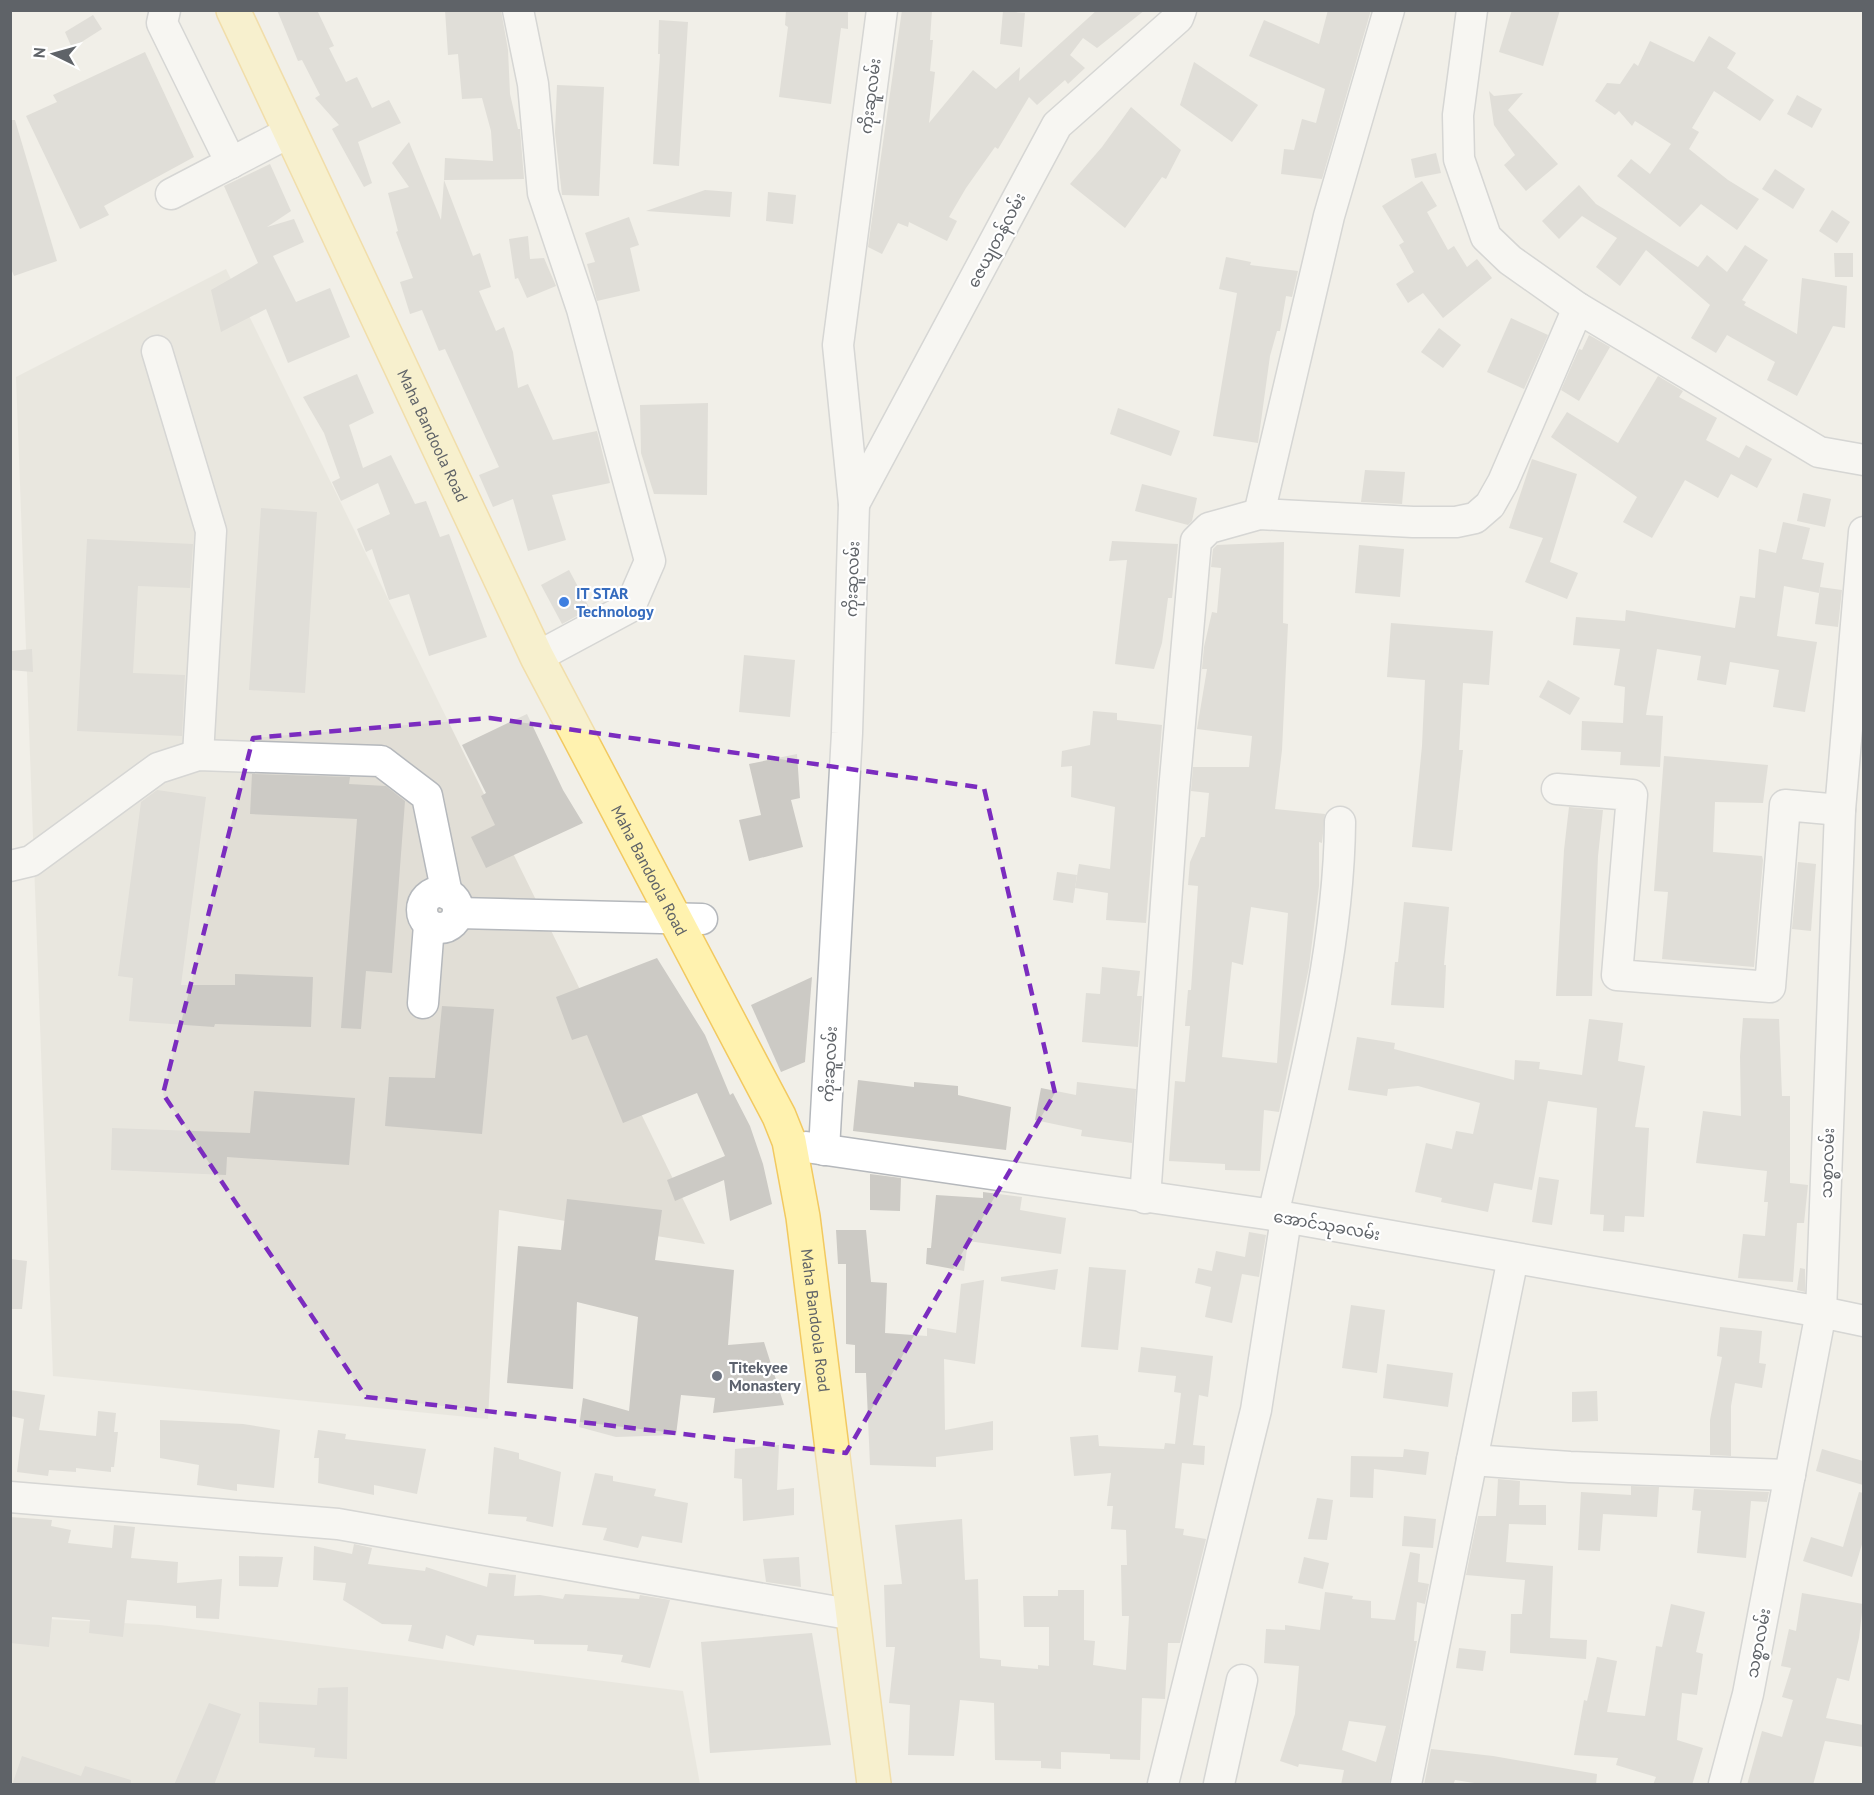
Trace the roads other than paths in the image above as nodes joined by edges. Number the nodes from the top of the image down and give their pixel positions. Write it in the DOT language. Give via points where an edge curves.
graph roads {
  1 [pos="165,10"];
  2 [pos="233,10"];
  3 [pos="255,10"];
  4 [pos="518,10"];
  5 [pos="882,10"];
  6 [pos="1181,10"];
  7 [pos="1389,10"];
  8 [pos="1472,10"];
  9 [pos="290,132"];
  10 [pos="231,163"];
  11 [pos="171,194"];
  12 [pos="1578,308"];
  13 [pos="157,351"];
  14 [pos="1863,460"];
  15 [pos="854,504"];
  16 [pos="1259,514"];
  17 [pos="1863,532"];
  18 [pos="547,652"];
  19 [pos="198,755"];
  20 [pos="1557,789"];
  21 [pos="1840,810"];
  22 [pos="1340,822"];
  23 [pos="10,866"];
  24 [pos="452,903"];
  25 [pos="689,918"];
  26 [pos="423,1003"];
  27 [pos="808,1146"];
  28 [pos="1145,1198"];
  29 [pos="1280,1217"];
  30 [pos="1513,1258"];
  31 [pos="1821,1311"];
  32 [pos="1863,1322"];
  33 [pos="1472,1460"];
  34 [pos="1790,1475"];
  35 [pos="10,1497"];
  36 [pos="854,1615"];
  37 [pos="1242,1680"];
  38 [pos="874,1785"];
  39 [pos="894,1785"];
  40 [pos="1163,1785"];
  41 [pos="1219,1785"];
  42 [pos="1406,1785"];
  43 [pos="1724,1785"];
  1 -- 10 [label="street" via="162,23"];
  2 -- 9 [label="main road, Maha Bandoola Road"];
  3 -- 18 [label="main road, Maha Bandoola Road"];
  4 -- 18 [label="street" via="533,84 543,193 582,309 650,561 630,607"];
  5 -- 15 [label="street, ကိုးဆူလမ်း" via="838,345"];
  6 -- 15 [label="street, ဇေယျတန်လမ်း" via="1178,18 1057,125"];
  7 -- 16 [label="street" via="1329,216"];
  8 -- 12 [label="street" via="1458,115 1459,159 1476,210 1486,237 1510,260"];
  9 -- 10 [label="street"];
  9 -- 18 [label="main road, Maha Bandoola Road"];
  10 -- 11 [label="street"];
  12 -- 14 [label="street" via="1819,452"];
  12 -- 16 [label="street" via="1503,482 1491,505 1475,518 1413,522"];
  13 -- 19 [label="street" via="212,531"];
  15 -- 27 [label="street, ကိုးဆူလမ်း" via="847,733"];
  16 -- 28 [label="street" via="1209,528 1196,541"];
  17 -- 21 [label="street, သစ္စာလမ်း"];
  18 -- 25 [label="main road, Maha Bandoola Road"];
  19 -- 23 [label="street" via="158,768 31,861"];
  19 -- 24 [label="street" via="381,761 427,796"];
  20 -- 21 [label="street" via="1632,795 1617,975 1770,987 1785,806"];
  21 -- 31 [label="street, သစ္စာလမ်း"];
  22 -- 29 [label="street" via="1340,864 1319,1010"];
  24 -- 25 [label="street"];
  24 -- 26 [label="street" via="452,924 435,928 429,925"];
  25 -- 27 [label="main road, Maha Bandoola Road" via="779,1116"];
  27 -- 28 [label="street, အောင်သုခလမ်း"];
  27 -- 36 [label="main road, Maha Bandoola Road" via="803,1217"];
  27 -- 39 [label="main road, Maha Bandoola Road" via="824,1217"];
  28 -- 29 [label="street, အောင်သုခလမ်း"];
  29 -- 30 [label="street, အောင်သုခလမ်း"];
  29 -- 40 [label="street" via="1256,1410"];
  30 -- 31 [label="street, အောင်သုခလမ်း"];
  30 -- 33 [label="street"];
  31 -- 32 [label="street, အောင်သုခလမ်း"];
  31 -- 34 [label="street, သစ္စာလမ်း"];
  33 -- 34 [label="street"];
  33 -- 42 [label="street"];
  34 -- 43 [label="street, သစ္စာလမ်း" via="1748,1694"];
  35 -- 36 [label="street" via="338,1524"];
  36 -- 38 [label="main road, Maha Bandoola Road"];
  37 -- 41 [label="street"];
}
